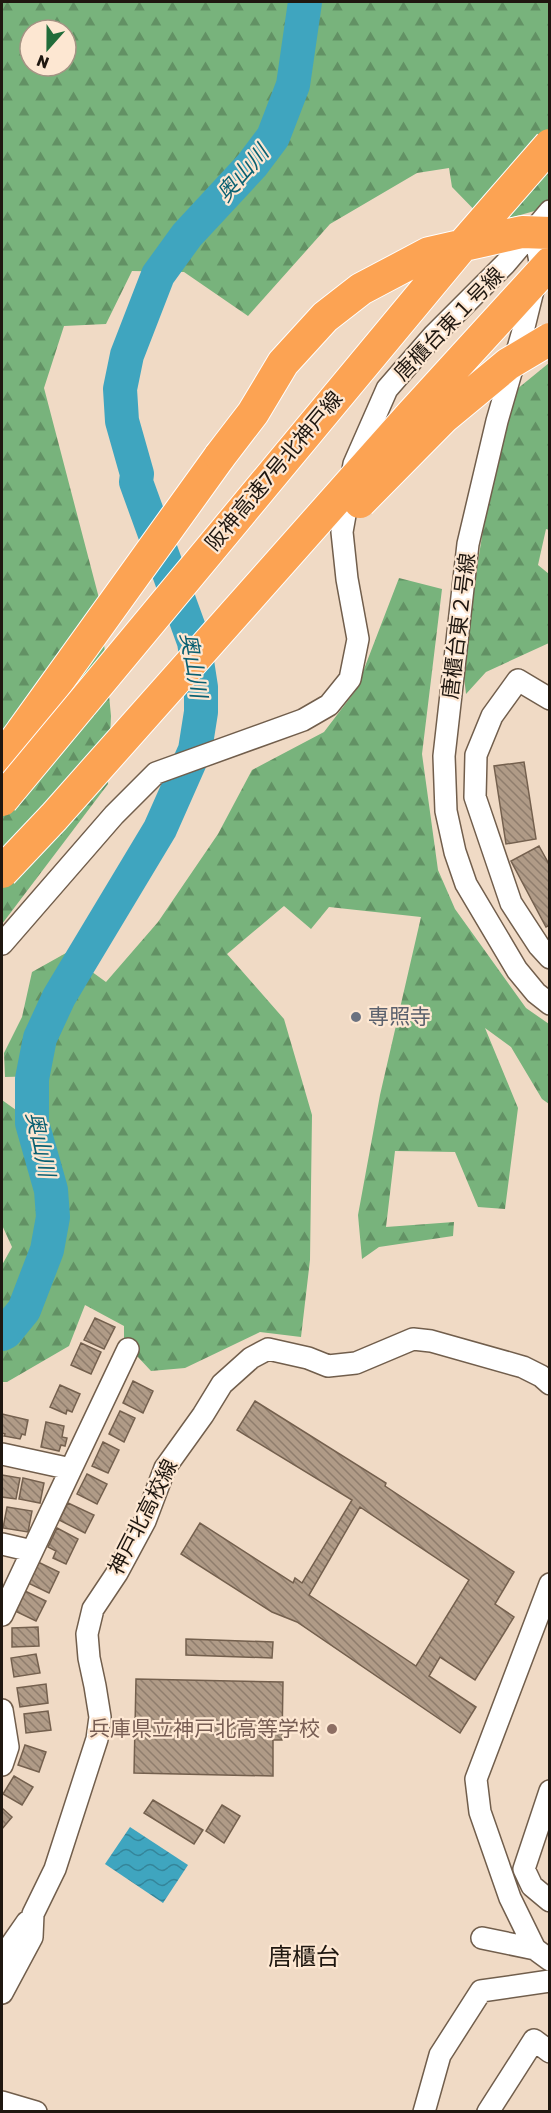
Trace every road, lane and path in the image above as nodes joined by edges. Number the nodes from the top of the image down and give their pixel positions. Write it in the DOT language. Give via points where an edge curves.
graph roads {
  1 [pos="549,145"];
  2 [pos="549,210"];
  3 [pos="542,230"];
  4 [pos="549,263"];
  5 [pos="549,339"];
  6 [pos="549,699"];
  7 [pos="108,756"];
  8 [pos="2,759"];
  9 [pos="2,800"];
  10 [pos="2,872"];
  11 [pos="2,944"];
  12 [pos="549,958"];
  13 [pos="549,1004"];
  14 [pos="128,1349"];
  15 [pos="549,1384"];
  16 [pos="2,1454"];
  17 [pos="71,1469"];
  18 [pos="2,1544"];
  19 [pos="32,1551"];
  20 [pos="549,1584"];
  21 [pos="2,1614"];
  22 [pos="2,1711"];
  23 [pos="2,1765"];
  24 [pos="549,1791"];
  25 [pos="549,1901"];
  26 [pos="33,1914"];
  27 [pos="482,1938"];
  28 [pos="542,1954"];
  29 [pos="2,1958"];
  30 [pos="549,1981"];
  31 [pos="2,1993"];
  32 [pos="542,2046"];
  33 [pos="2,2102"];
  34 [pos="36,2112"];
  35 [pos="424,2112"];
  36 [pos="488,2112"];
  1 -- 9 [label="highway, 阪神高速7号北神戸線, bridge"];
  2 -- 3 [label="street, 唐櫃台東１号線"];
  3 -- 8 [label="highway, bridge" via="429,253 361,289 325,317 284,363 253,413"];
  3 -- 11 [label="street, 唐櫃台東１号線" via="434,335 387,389 354,464 342,532 358,639 350,679 329,705 303,720 156,773 114,815"];
  3 -- 13 [label="street, 唐櫃台東２号線" via="540,262 468,544 444,756 446,811 454,852 466,884 518,970"];
  4 -- 7 [label="highway, bridge"];
  5 -- 7 [label="highway, bridge" via="508,364 443,418"];
  6 -- 12 [label="street" via="518,680 492,717 476,755 475,797 511,903"];
  7 -- 10 [label="highway, bridge"];
  14 -- 17 [label="street"];
  15 -- 26 [label="street, 神戸北高校線" via="523,1367 413,1339 356,1363 328,1366 268,1349 250,1358 222,1384 165,1468 145,1521 93,1609 87,1634 100,1717 97,1739 55,1869"];
  16 -- 17 [label="street"];
  17 -- 19 [label="street"];
  18 -- 19 [label="street"];
  19 -- 21 [label="street"];
  20 -- 28 [label="street" via="476,1779 480,1812 510,1898"];
  22 -- 23 [label="street" via="8,1747"];
  24 -- 25 [label="street" via="524,1869 532,1886"];
  26 -- 29 [label="street"];
  26 -- 31 [label="street, 神戸北高校線" via="32,1938"];
  27 -- 28 [label="street"];
  30 -- 35 [label="street" via="482,1991 440,2055"];
  32 -- 36 [label="street"];
  33 -- 34 [label="street"];
}
